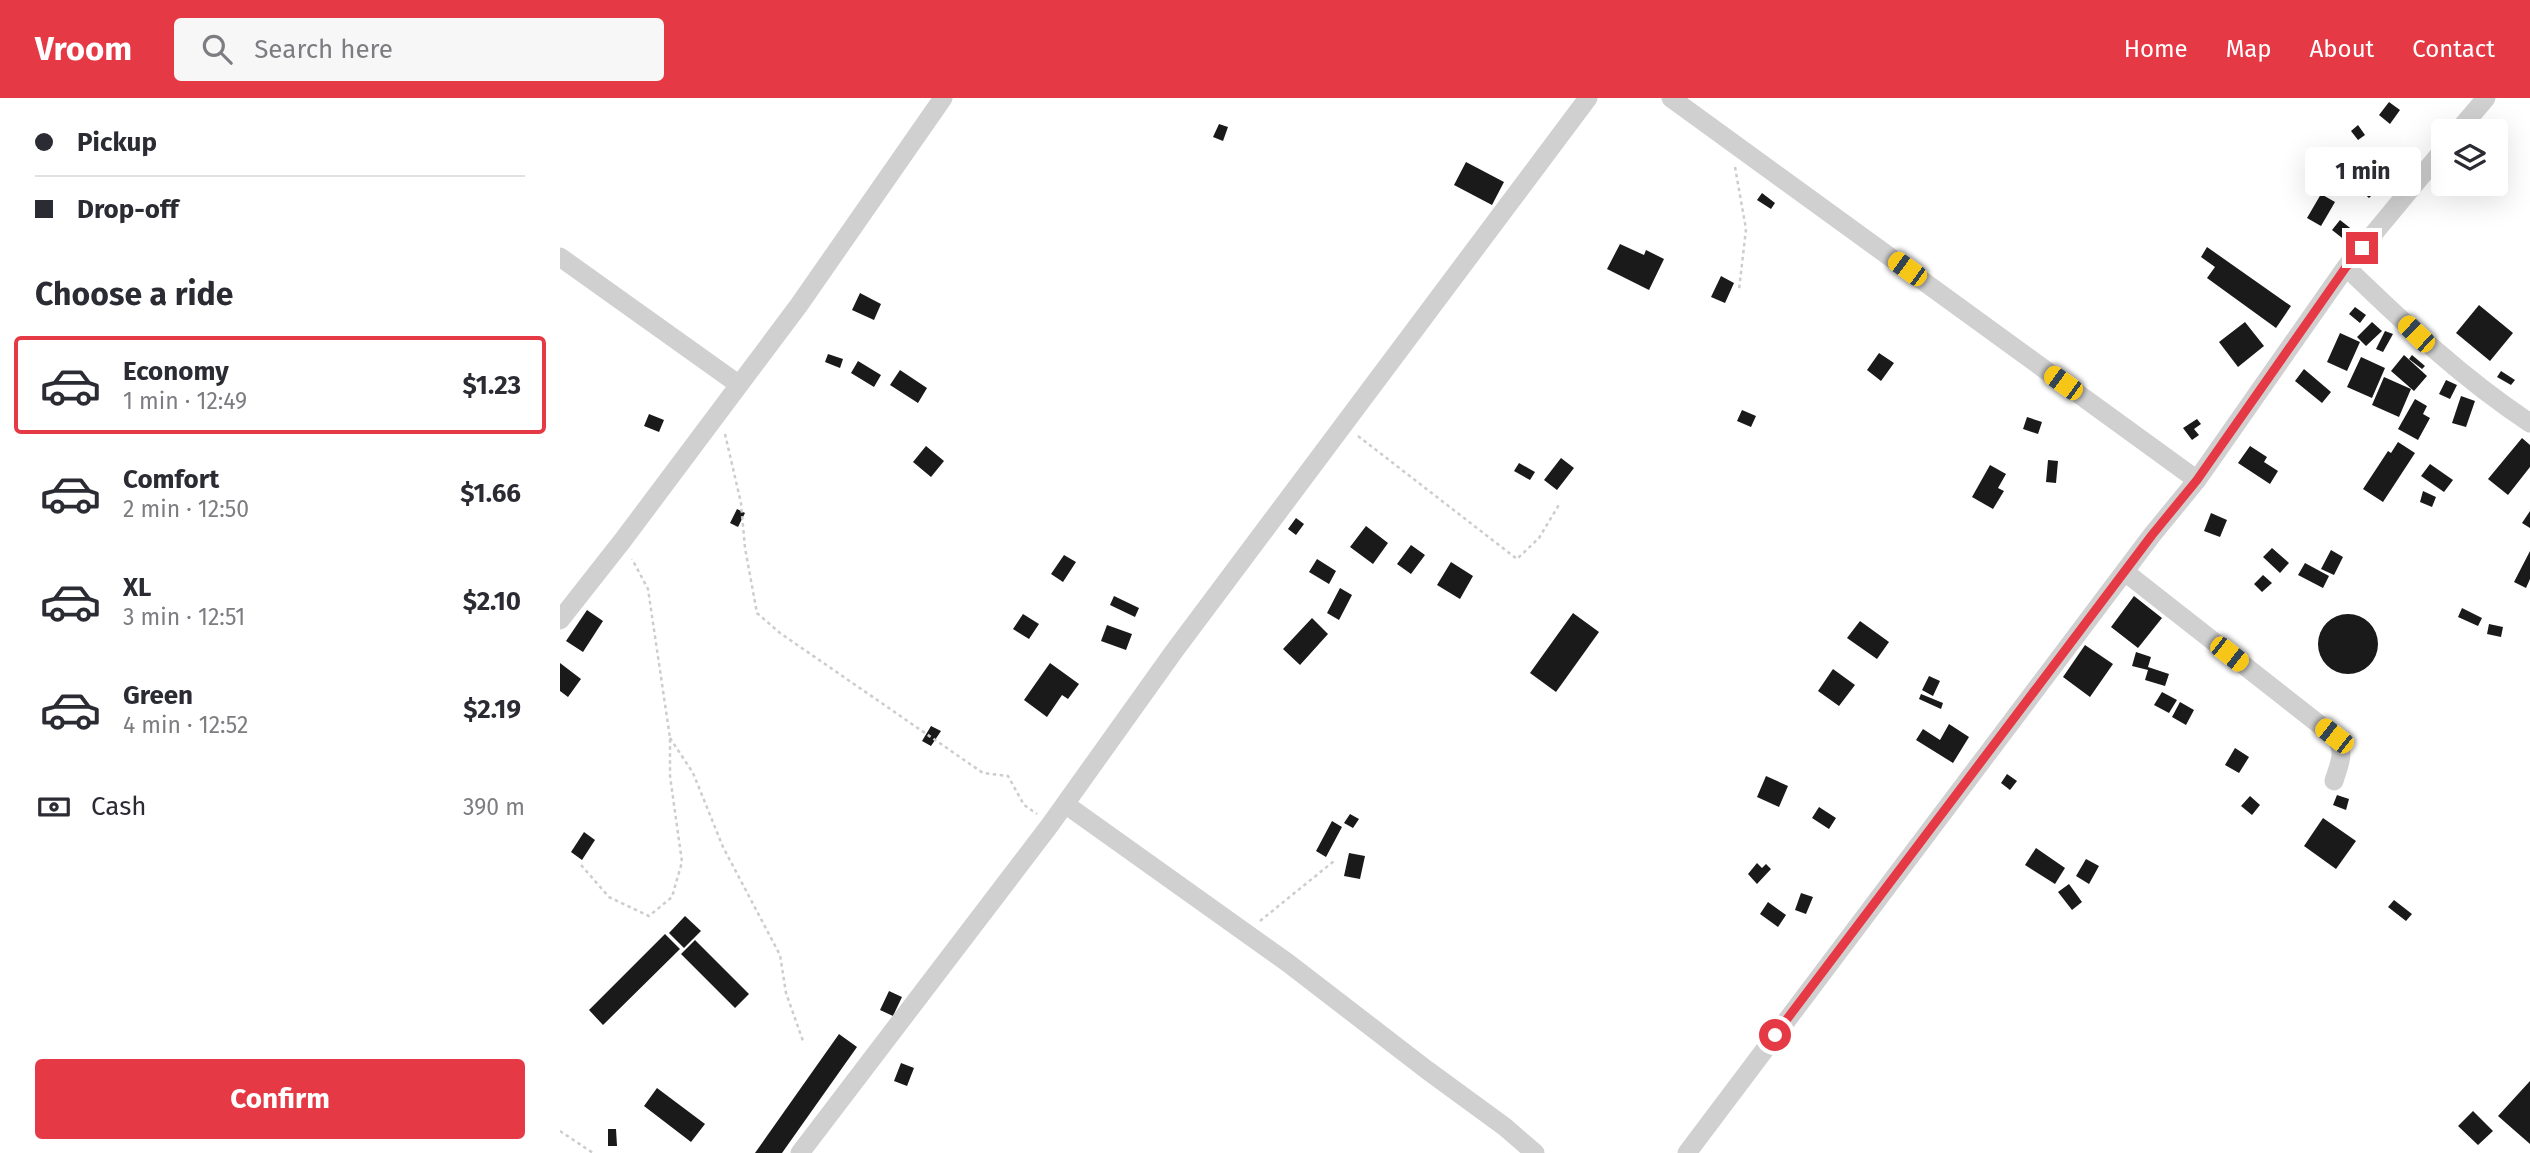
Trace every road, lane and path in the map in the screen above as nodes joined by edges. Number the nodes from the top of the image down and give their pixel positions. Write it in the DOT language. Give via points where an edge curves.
graph roads {
  1 [pos="943,98"];
  2 [pos="1588,98"];
  3 [pos="1671,98"];
  4 [pos="2486,98"];
  5 [pos="2468,119"];
  6 [pos="1728,140"];
  7 [pos="2431,164"];
  8 [pos="560,257"];
  9 [pos="2346,267"];
  10 [pos="1739,290"];
  11 [pos="738,384"];
  12 [pos="719,410"];
  13 [pos="2530,423"];
  14 [pos="1345,425"];
  15 [pos="2197,480"];
  16 [pos="1560,503"];
  17 [pos="623,540"];
  18 [pos="2125,572"];
  19 [pos="560,620"];
  20 [pos="670,738"];
  21 [pos="2334,781"];
  22 [pos="1065,804"];
  23 [pos="1050,825"];
  24 [pos="1334,861"];
  25 [pos="581,865"];
  26 [pos="1245,933"];
  27 [pos="803,1041"];
  28 [pos="560,1131"];
  29 [pos="593,1153"];
  30 [pos="800,1153"];
  31 [pos="1535,1153"];
  32 [pos="1688,1153"];
  1 -- 11 [label="street" via="799,305"];
  2 -- 14 [label="street"];
  3 -- 6 [label="street"];
  4 -- 5 [label="street"];
  6 -- 10 [label="path" via="1746,229"];
  6 -- 15 [label="street"];
  7 -- 9 [label="street"];
  8 -- 11 [label="street"];
  9 -- 13 [label="street" via="2453,367"];
  9 -- 15 [label="street"];
  11 -- 12 [label="street"];
  12 -- 17 [label="street"];
  12 -- 23 [label="path" via="741,503 757,613 983,773 1008,776 1024,805"];
  14 -- 16 [label="path" via="1517,559 1539,538"];
  14 -- 22 [label="street"];
  15 -- 18 [label="street"];
  17 -- 19 [label="street"];
  17 -- 20 [label="path" via="648,589"];
  18 -- 21 [label="street" via="2334,736 2343,751"];
  18 -- 32 [label="street"];
  20 -- 25 [label="path" via="670,776 682,862 672,897 649,916 609,897"];
  20 -- 27 [label="path" via="694,773 727,857 780,955 786,993"];
  22 -- 23 [label="street"];
  22 -- 26 [label="street"];
  23 -- 30 [label="street"];
  24 -- 26 [label="path"];
  26 -- 31 [label="street"];
  28 -- 29 [label="path"];
}
